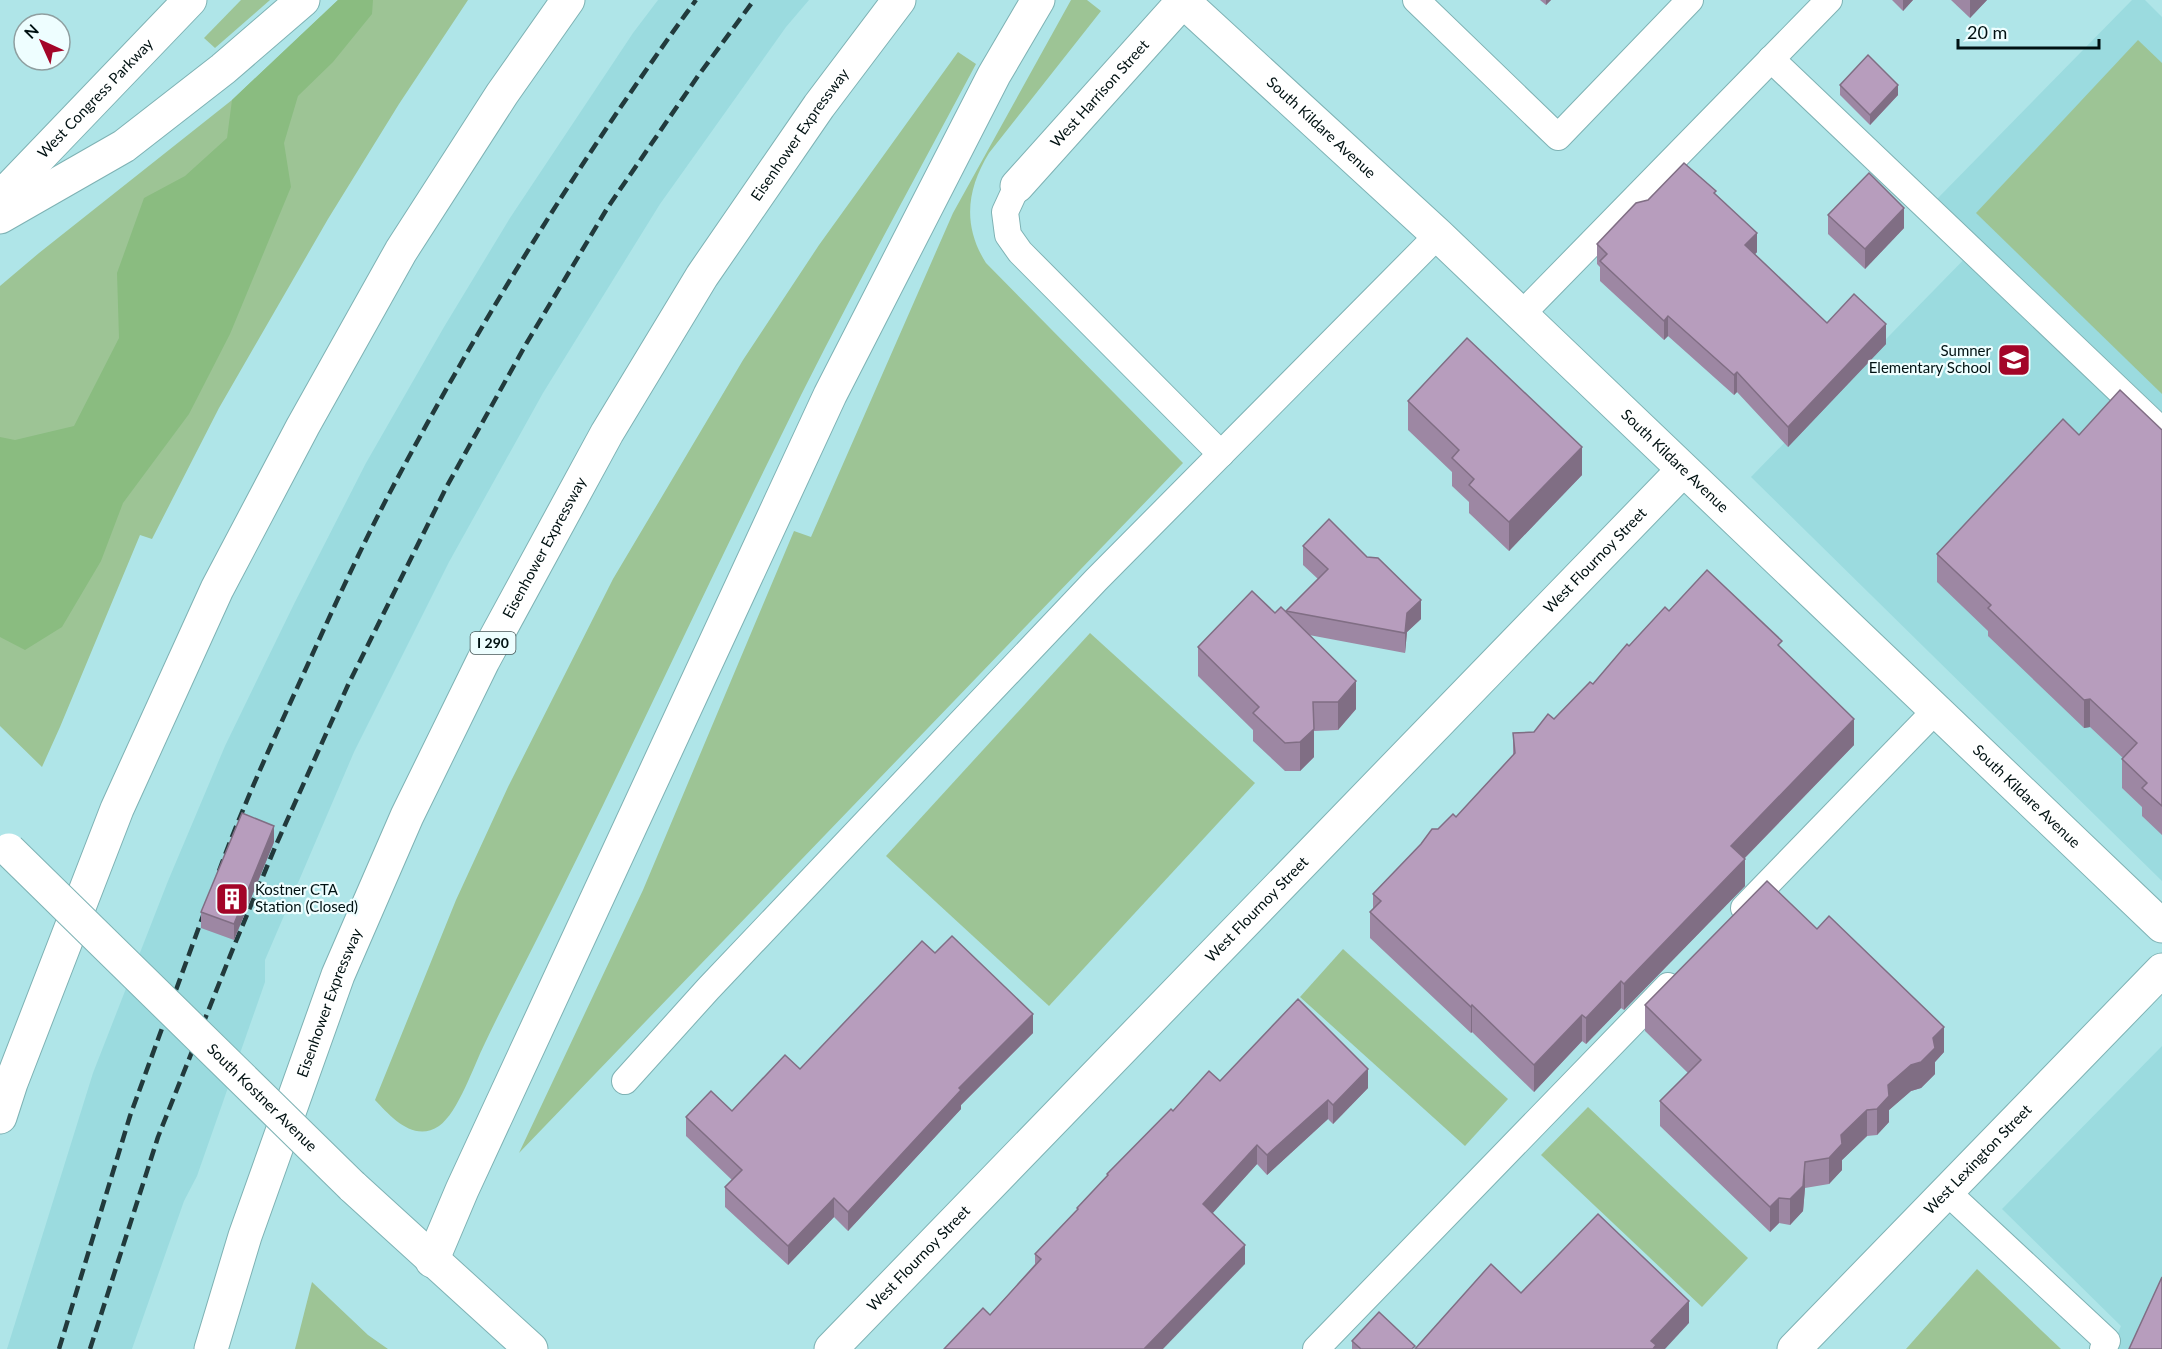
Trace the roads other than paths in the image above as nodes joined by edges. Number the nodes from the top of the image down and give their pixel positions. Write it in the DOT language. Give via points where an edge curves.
graph roads {
  1 [pos="190,0"];
  2 [pos="303,0"];
  3 [pos="568,0"];
  4 [pos="899,0"];
  5 [pos="1038,0"];
  6 [pos="1416,0"];
  7 [pos="1690,0"];
  8 [pos="1829,0"];
  9 [pos="1184,1"];
  10 [pos="1771,59"];
  11 [pos="1017,186"];
  12 [pos="0,198"];
  13 [pos="0,217"];
  14 [pos="1438,235"];
  15 [pos="1521,315"];
  16 [pos="2162,431"];
  17 [pos="1221,454"];
  18 [pos="1683,470"];
  19 [pos="1936,710"];
  20 [pos="5,845"];
  21 [pos="1729,923"];
  22 [pos="2162,926"];
  23 [pos="1688,965"];
  24 [pos="2162,970"];
  25 [pos="625,1082"];
  26 [pos="0,1117"];
  27 [pos="1946,1191"];
  28 [pos="432,1261"];
  29 [pos="211,1349"];
  30 [pos="531,1349"];
  31 [pos="831,1349"];
  32 [pos="1316,1349"];
  33 [pos="1794,1349"];
  34 [pos="2103,1349"];
  1 -- 12 [label="main road, West Congress Parkway"];
  2 -- 13 [label="main road" via="124,146"];
  3 -- 26 [label="main road" via="401,251 217,589 117,809"];
  4 -- 29 [label="main road, Eisenhower Expressway / I 290" via="819,106 702,276 608,433 483,662 407,816 338,975 245,1236"];
  5 -- 28 [label="main road" via="994,75 830,395"];
  6 -- 7 [label="lane" via="1558,137"];
  8 -- 10 [label="lane"];
  9 -- 11 [label="main road, West Harrison Street"];
  9 -- 14 [label="main road, South Kildare Avenue"];
  10 -- 15 [label="lane"];
  10 -- 16 [label="lane"];
  11 -- 17 [label="lane" via="1005,212 1008,235 1020,252"];
  14 -- 15 [label="main road, South Kildare Avenue"];
  14 -- 17 [label="lane"];
  15 -- 18 [label="main road, South Kildare Avenue"];
  17 -- 25 [label="lane" via="964,719"];
  18 -- 19 [label="main road, South Kildare Avenue"];
  18 -- 31 [label="main road, West Flournoy Street"];
  19 -- 21 [label="lane"];
  19 -- 22 [label="main road, South Kildare Avenue"];
  20 -- 28 [label="main road, South Kostner Avenue, bridge"];
  23 -- 32 [label="lane"];
  24 -- 27 [label="main road, West Lexington Street"];
  27 -- 33 [label="main road, West Lexington Street"];
  27 -- 34 [label="lane" via="2107,1341"];
  28 -- 30 [label="main road, South Kostner Avenue"];
}
